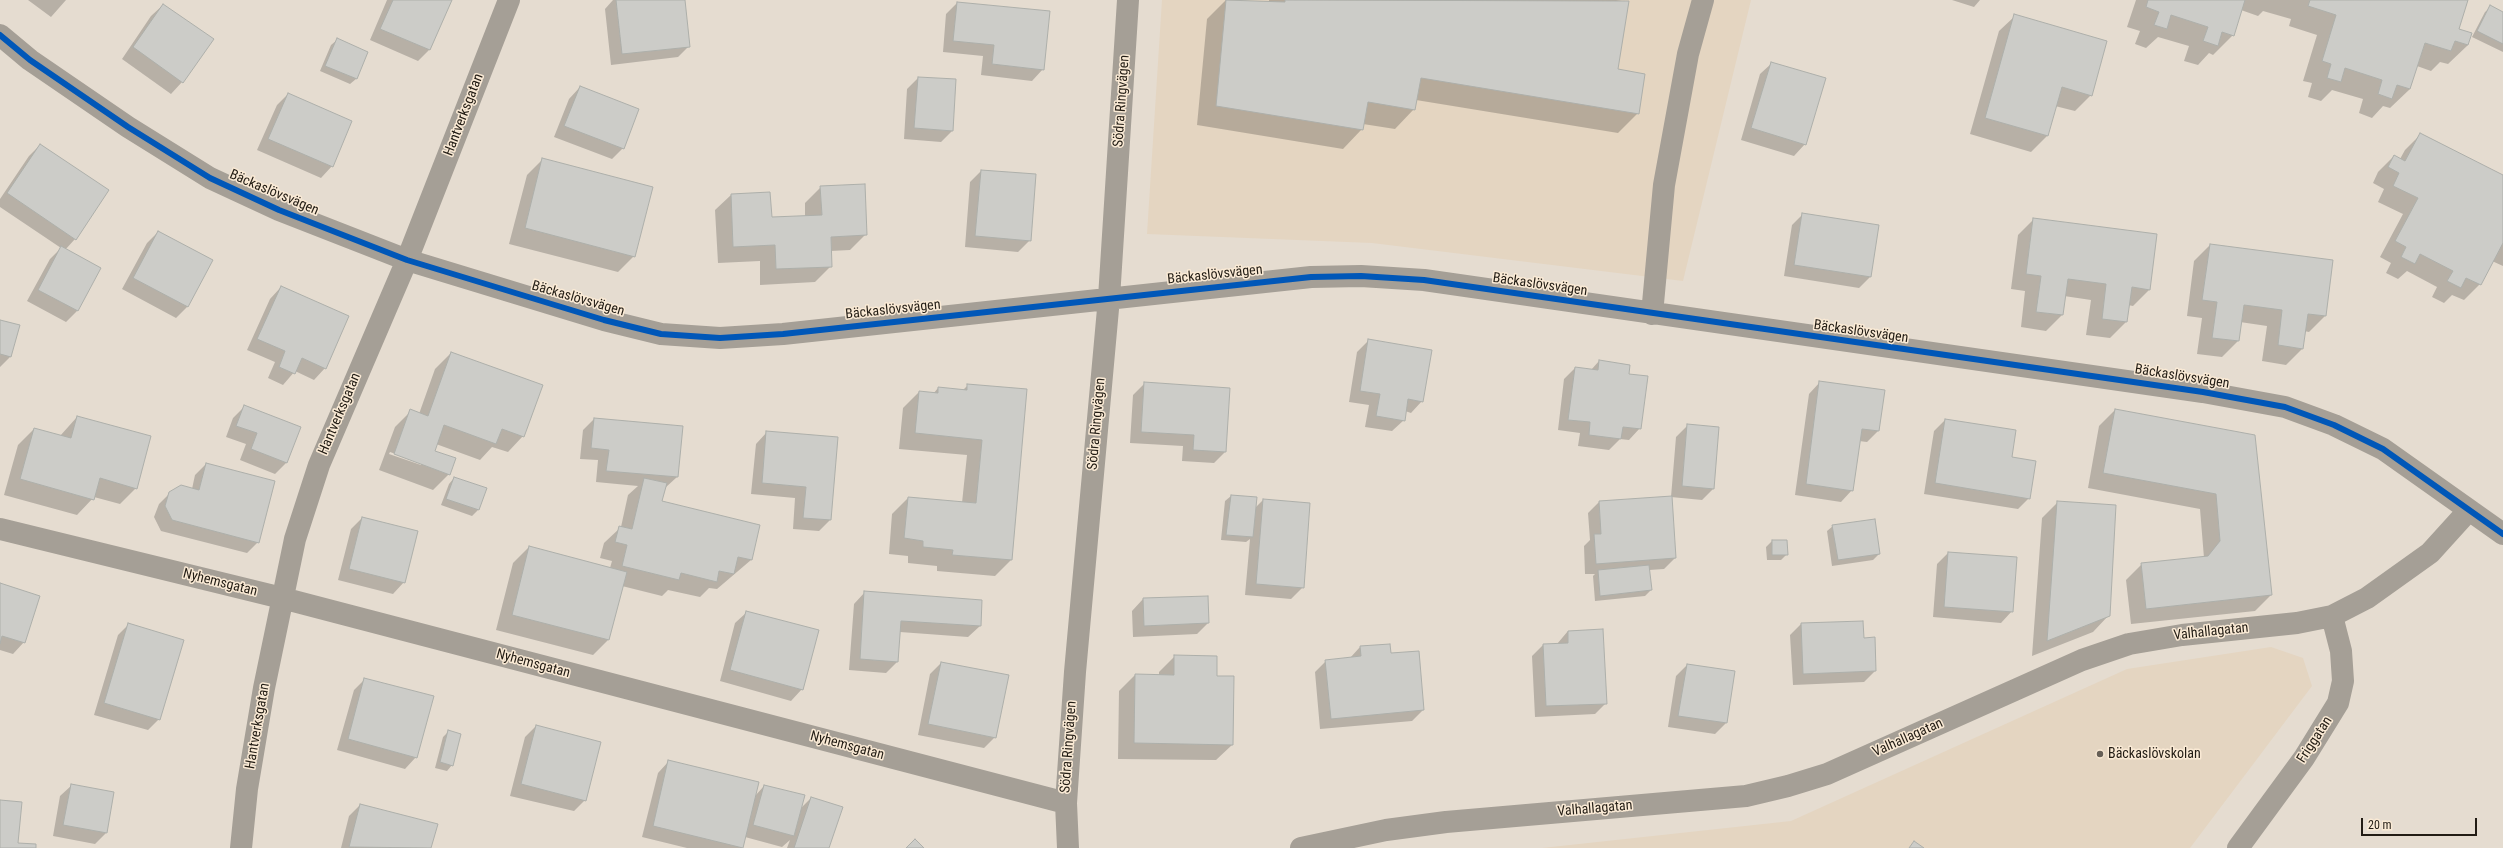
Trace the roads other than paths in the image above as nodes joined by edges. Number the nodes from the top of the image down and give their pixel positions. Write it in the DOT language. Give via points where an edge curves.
graph roads {
  1 [pos="509,0"];
  2 [pos="1128,0"];
  3 [pos="1703,0"];
  4 [pos="0,35"];
  5 [pos="407,260"];
  6 [pos="1109,298"];
  7 [pos="1652,314"];
  8 [pos="2469,510"];
  9 [pos="0,529"];
  10 [pos="2503,534"];
  11 [pos="282,598"];
  12 [pos="2332,616"];
  13 [pos="1066,803"];
  14 [pos="241,848"];
  15 [pos="1068,848"];
  16 [pos="1301,848"];
  17 [pos="2238,848"];
  1 -- 5 [label="street, Hantverksgatan"];
  2 -- 6 [label="street, Södra Ringvägen"];
  3 -- 7 [label="street" via="1688,54 1664,185"];
  4 -- 5 [label="street, Bäckaslövsvägen" via="30,60 128,127 210,178 279,210"];
  5 -- 6 [label="street, Bäckaslövsvägen" via="611,322 661,334 720,338"];
  5 -- 11 [label="street, Hantverksgatan" via="319,465 295,539"];
  6 -- 7 [label="street, Bäckaslövsvägen" via="1311,277 1361,276 1424,280"];
  6 -- 13 [label="street, Södra Ringvägen" via="1074,672"];
  7 -- 8 [label="street, Bäckaslövsvägen" via="2203,392 2285,407 2334,425 2383,449"];
  8 -- 10 [label="street, Bäckaslövsvägen"];
  8 -- 12 [label="street, Valhallagatan" via="2430,553 2367,598"];
  9 -- 11 [label="street, Nyhemsgatan"];
  11 -- 13 [label="street, Nyhemsgatan"];
  11 -- 14 [label="street, Hantverksgatan" via="247,790"];
  12 -- 16 [label="street, Valhallagatan" via="2298,623 2182,635 2129,644 2082,660 1827,774 1753,794 1446,822 1386,830"];
  12 -- 17 [label="street, Friggatan" via="2341,651 2343,681 2338,702 2304,758"];
  13 -- 15 [label="street, Södra Ringvägen"];
}
